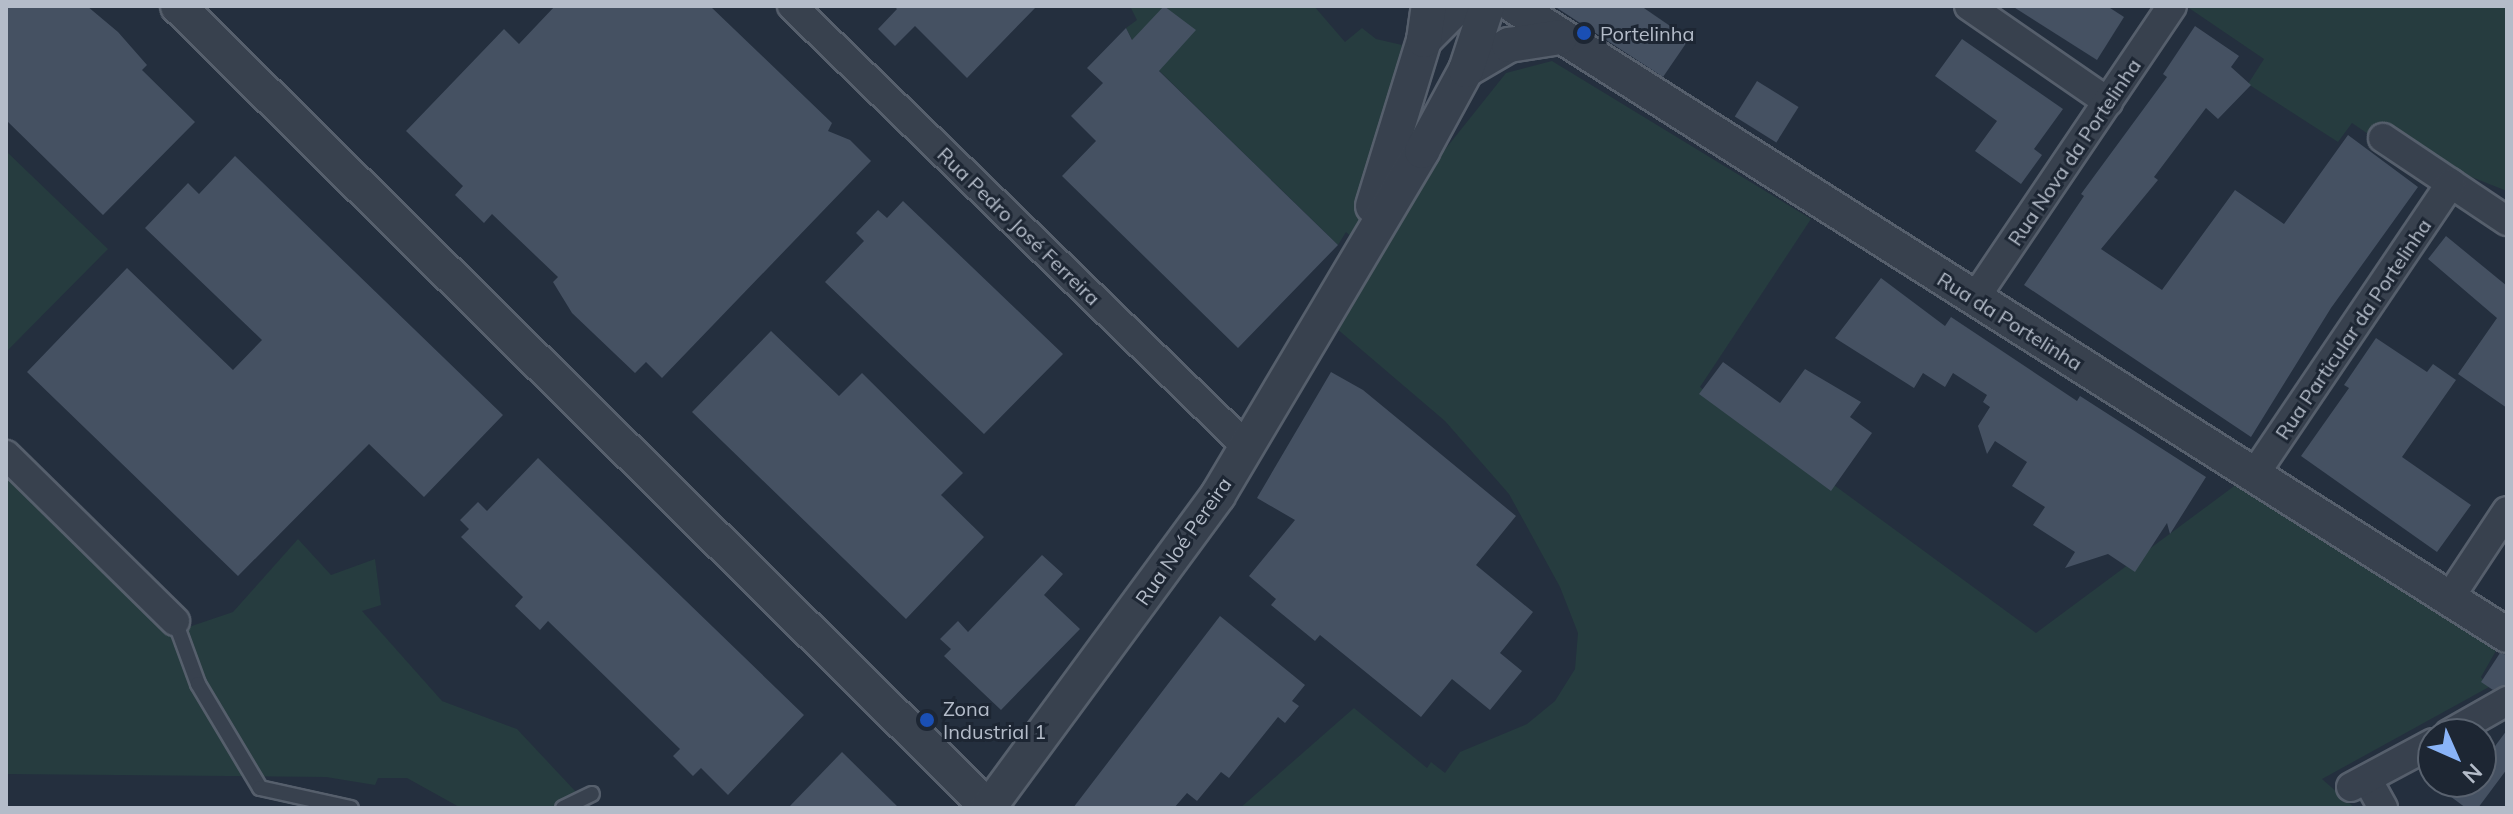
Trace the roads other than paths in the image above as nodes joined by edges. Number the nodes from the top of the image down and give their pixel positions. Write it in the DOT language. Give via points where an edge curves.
graph roads {
  1 [pos="178,6"];
  2 [pos="792,6"];
  3 [pos="1429,6"];
  4 [pos="1458,6"];
  5 [pos="1487,6"];
  6 [pos="1514,6"];
  7 [pos="1969,6"];
  8 [pos="2172,6"];
  9 [pos="1560,37"];
  10 [pos="1424,40"];
  11 [pos="1466,70"];
  12 [pos="2108,102"];
  13 [pos="2383,138"];
  14 [pos="2451,183"];
  15 [pos="2507,221"];
  16 [pos="1355,259"];
  17 [pos="1975,298"];
  18 [pos="1246,446"];
  19 [pos="6,455"];
  20 [pos="2254,475"];
  21 [pos="2507,511"];
  22 [pos="2450,597"];
  23 [pos="175,621"];
  24 [pos="2507,635"];
  25 [pos="2507,701"];
  26 [pos="2477,718"];
  27 [pos="2417,752"];
  28 [pos="592,794"];
  29 [pos="351,808"];
  30 [pos="563,808"];
  31 [pos="989,808"];
  32 [pos="2383,808"];
  1 -- 31 [label="street"];
  2 -- 18 [label="street, Rua Pedro José Ferreira"];
  3 -- 10 [label="street, Rua Noé Pereira"];
  4 -- 10 [label="street, Rua Noé Pereira"];
  5 -- 11 [label="street, Rua Noé Pereira"];
  6 -- 9 [label="street, Rua da Portelinha"];
  7 -- 12 [label="street"];
  8 -- 12 [label="street, Rua Nova da Portelinha"];
  9 -- 11 [label="street, Rua Noé Pereira" via="1509,45"];
  9 -- 17 [label="street, Rua da Portelinha"];
  10 -- 16 [label="street, Rua Noé Pereira"];
  11 -- 16 [label="street, Rua Noé Pereira"];
  12 -- 17 [label="street, Rua Nova da Portelinha"];
  13 -- 14 [label="street"];
  14 -- 15 [label="street"];
  14 -- 20 [label="street, Rua Particular da Portelinha"];
  16 -- 18 [label="street, Rua Noé Pereira"];
  17 -- 20 [label="street, Rua da Portelinha"];
  18 -- 31 [label="street, Rua Noé Pereira" via="1182,547"];
  19 -- 23 [label="street"];
  20 -- 22 [label="street, Rua da Portelinha"];
  21 -- 22 [label="street"];
  22 -- 24 [label="street, Rua da Portelinha"];
  23 -- 29 [label="lane" via="198,684 260,788"];
  25 -- 26 [label="street"];
  27 -- 32 [label="street" via="2359,783"];
  28 -- 30 [label="lane"];
}
